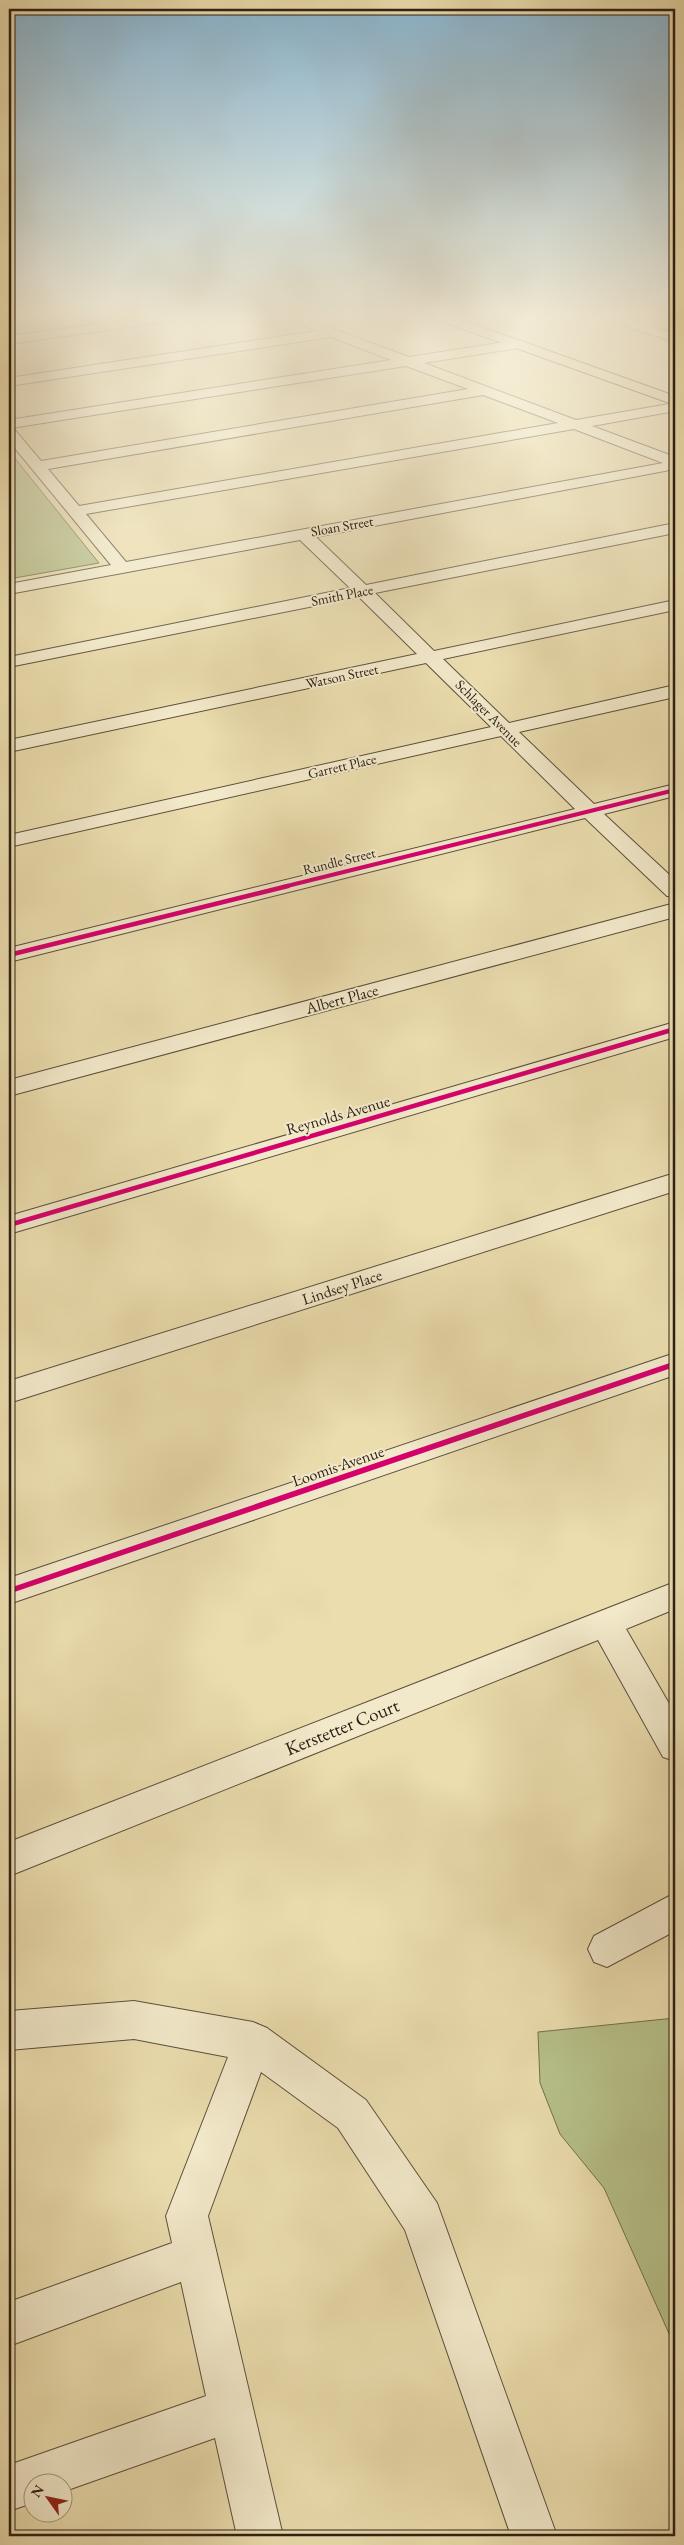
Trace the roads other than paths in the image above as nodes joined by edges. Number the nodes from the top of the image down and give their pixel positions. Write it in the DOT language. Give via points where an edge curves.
graph roads {
  1 [pos="11,435"];
  2 [pos="221,435"];
  3 [pos="519,435"];
  4 [pos="601,435"];
  5 [pos="675,464"];
  6 [pos="37,466"];
  7 [pos="77,511"];
  8 [pos="675,528"];
  9 [pos="303,533"];
  10 [pos="122,568"];
  11 [pos="9,589"];
  12 [pos="362,591"];
  13 [pos="675,605"];
  14 [pos="433,657"];
  15 [pos="9,662"];
  16 [pos="675,691"];
  17 [pos="505,729"];
  18 [pos="9,746"];
  19 [pos="675,790"];
  20 [pos="589,811"];
  21 [pos="9,841"];
  22 [pos="675,891"];
  23 [pos="675,910"];
  24 [pos="9,955"];
  25 [pos="675,1029"];
  26 [pos="9,1088"];
  27 [pos="675,1182"];
  28 [pos="9,1225"];
  29 [pos="675,1364"];
  30 [pos="9,1392"];
  31 [pos="9,1591"];
  32 [pos="675,1595"];
  33 [pos="605,1622"];
  34 [pos="675,1746"];
  35 [pos="9,1859"];
  36 [pos="675,1911"];
  37 [pos="607,1949"];
  38 [pos="9,2031"];
  39 [pos="253,2042"];
  40 [pos="196,2255"];
  41 [pos="9,2324"];
  42 [pos="232,2409"];
  43 [pos="9,2488"];
  44 [pos="260,2536"];
  45 [pos="534,2536"];
  1 -- 6 [label="street"];
  2 -- 6 [label="street"];
  3 -- 7 [label="street"];
  4 -- 5 [label="street"];
  5 -- 9 [label="street, Sloan Street"];
  6 -- 7 [label="street"];
  7 -- 10 [label="street"];
  8 -- 12 [label="street, Smith Place"];
  9 -- 10 [label="street, Sloan Street"];
  9 -- 12 [label="street, Schlager Avenue"];
  10 -- 11 [label="street, Sloan Street"];
  12 -- 14 [label="street, Schlager Avenue"];
  12 -- 15 [label="street, Smith Place"];
  13 -- 14 [label="street, Watson Street"];
  14 -- 17 [label="street, Schlager Avenue"];
  14 -- 18 [label="street, Watson Street"];
  16 -- 17 [label="street, Garrett Place"];
  17 -- 20 [label="street, Schlager Avenue"];
  17 -- 21 [label="street, Garrett Place"];
  19 -- 20 [label="street, Rundle Street"];
  20 -- 22 [label="street, Schlager Avenue"];
  20 -- 24 [label="street, Rundle Street"];
  23 -- 26 [label="street, Albert Place"];
  25 -- 28 [label="street, Reynolds Avenue"];
  27 -- 30 [label="street, Lindsey Place"];
  29 -- 31 [label="street, Loomis Avenue"];
  32 -- 33 [label="street, Kerstetter Court"];
  33 -- 34 [label="street"];
  33 -- 35 [label="street, Kerstetter Court"];
  36 -- 37 [label="street"];
  38 -- 39 [label="street" via="134,2020"];
  39 -- 40 [label="street" via="187,2216"];
  39 -- 45 [label="street" via="352,2114 422,2218"];
  40 -- 41 [label="street"];
  40 -- 42 [label="street"];
  42 -- 43 [label="street"];
  42 -- 44 [label="street"];
}
